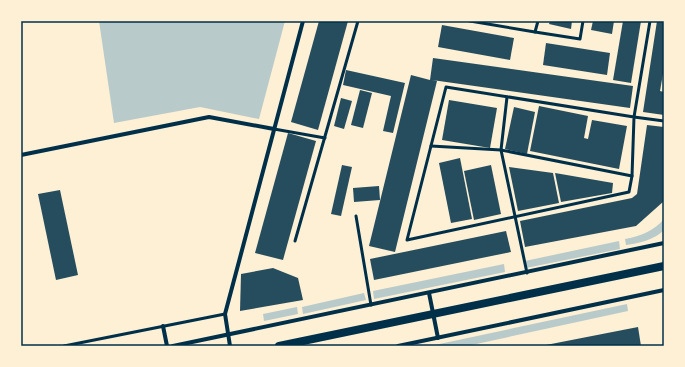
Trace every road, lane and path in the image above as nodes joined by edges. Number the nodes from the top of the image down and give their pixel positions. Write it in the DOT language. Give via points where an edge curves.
graph roads {
  1 [pos="303,21"];
  2 [pos="358,21"];
  3 [pos="470,21"];
  4 [pos="538,21"];
  5 [pos="583,21"];
  6 [pos="650,21"];
  7 [pos="535,32"];
  8 [pos="507,97"];
  9 [pos="634,117"];
  10 [pos="664,121"];
  11 [pos="274,129"];
  12 [pos="325,138"];
  13 [pos="431,146"];
  14 [pos="501,150"];
  15 [pos="21,155"];
  16 [pos="632,176"];
  17 [pos="356,216"];
  18 [pos="515,216"];
  19 [pos="295,241"];
  20 [pos="664,244"];
  21 [pos="664,266"];
  22 [pos="527,273"];
  23 [pos="664,290"];
  24 [pos="428,293"];
  25 [pos="371,305"];
  26 [pos="225,314"];
  27 [pos="433,314"];
  28 [pos="163,326"];
  29 [pos="228,334"];
  30 [pos="438,338"];
  31 [pos="415,344"];
  32 [pos="64,346"];
  33 [pos="167,346"];
  34 [pos="173,346"];
  35 [pos="230,346"];
  36 [pos="279,346"];
  37 [pos="398,346"];
  1 -- 11 [label="street"];
  2 -- 12 [label="lane"];
  3 -- 7 [label="lane"];
  4 -- 7 [label="lane"];
  5 -- 7 [label="lane" via="580,39"];
  6 -- 9 [label="lane"];
  8 -- 9 [label="lane"];
  8 -- 13 [label="lane" via="446,88"];
  8 -- 14 [label="lane"];
  9 -- 10 [label="lane"];
  9 -- 16 [label="lane"];
  11 -- 12 [label="lane"];
  11 -- 15 [label="street" via="209,117"];
  11 -- 26 [label="street"];
  12 -- 19 [label="lane"];
  13 -- 14 [label="lane"];
  13 -- 18 [label="lane" via="407,240"];
  14 -- 16 [label="lane"];
  14 -- 18 [label="lane"];
  16 -- 18 [label="lane" via="629,192"];
  17 -- 25 [label="lane"];
  18 -- 22 [label="lane"];
  20 -- 22 [label="street"];
  21 -- 27 [label="main road"];
  22 -- 24 [label="street"];
  23 -- 30 [label="street"];
  24 -- 25 [label="street"];
  24 -- 27 [label="street"];
  25 -- 29 [label="street"];
  26 -- 28 [label="lane"];
  26 -- 29 [label="street"];
  27 -- 30 [label="street"];
  27 -- 36 [label="main road"];
  28 -- 32 [label="lane"];
  28 -- 33 [label="street"];
  29 -- 34 [label="street"];
  29 -- 35 [label="street"];
  30 -- 31 [label="street"];
  31 -- 37 [label="street"];
}
